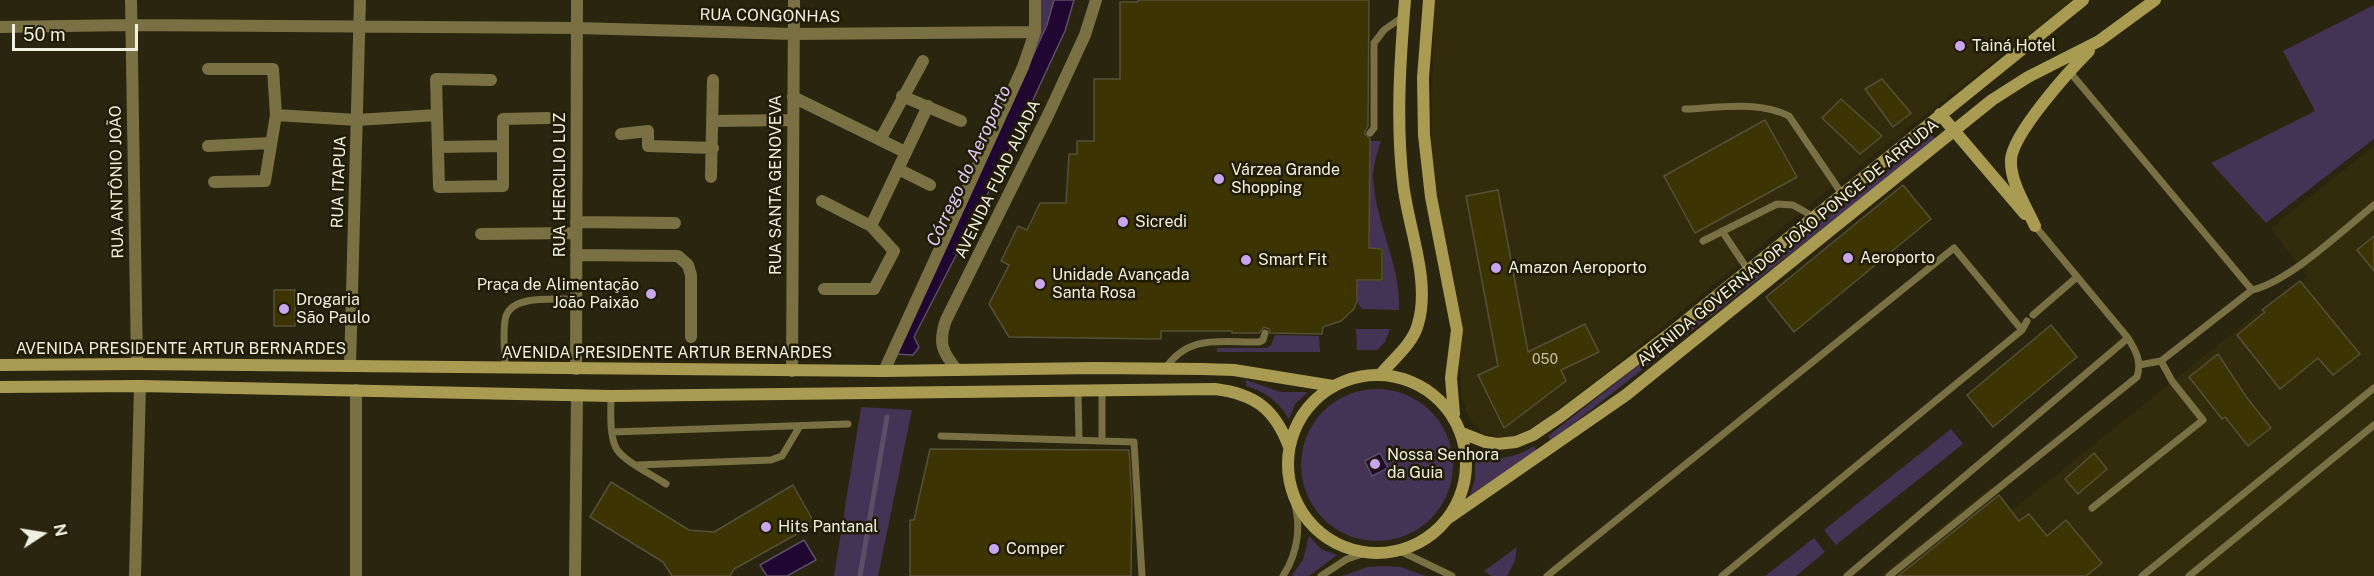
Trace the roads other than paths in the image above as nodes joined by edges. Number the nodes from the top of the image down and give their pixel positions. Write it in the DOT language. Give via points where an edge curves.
graph roads {
  1 [pos="131,0"];
  2 [pos="360,0"];
  3 [pos="577,0"];
  4 [pos="794,0"];
  5 [pos="1035,0"];
  6 [pos="1096,0"];
  7 [pos="1405,0"];
  8 [pos="1429,0"];
  9 [pos="2083,0"];
  10 [pos="2155,0"];
  11 [pos="1404,16"];
  12 [pos="131,25"];
  13 [pos="360,26"];
  14 [pos="0,27"];
  15 [pos="577,28"];
  16 [pos="1035,32"];
  17 [pos="794,34"];
  18 [pos="2099,41"];
  19 [pos="923,61"];
  20 [pos="208,69"];
  21 [pos="2069,71"];
  22 [pos="491,80"];
  23 [pos="713,80"];
  24 [pos="902,96"];
  25 [pos="793,97"];
  26 [pos="928,106"];
  27 [pos="1685,109"];
  28 [pos="1940,114"];
  29 [pos="276,115"];
  30 [pos="437,115"];
  31 [pos="548,118"];
  32 [pos="357,120"];
  33 [pos="793,120"];
  34 [pos="714,121"];
  35 [pos="961,121"];
  36 [pos="1955,131"];
  37 [pos="1370,133"];
  38 [pos="621,134"];
  39 [pos="880,140"];
  40 [pos="271,143"];
  41 [pos="208,146"];
  42 [pos="503,146"];
  43 [pos="438,147"];
  44 [pos="713,148"];
  45 [pos="905,152"];
  46 [pos="900,170"];
  47 [pos="711,177"];
  48 [pos="214,182"];
  49 [pos="930,185"];
  50 [pos="1842,194"];
  51 [pos="822,201"];
  52 [pos="2374,205"];
  53 [pos="1814,217"];
  54 [pos="675,224"];
  55 [pos="871,226"];
  56 [pos="2035,226"];
  57 [pos="576,227"];
  58 [pos="1722,231"];
  59 [pos="481,234"];
  60 [pos="1703,241"];
  61 [pos="576,255"];
  62 [pos="1748,270"];
  63 [pos="2078,277"];
  64 [pos="824,289"];
  65 [pos="2252,290"];
  66 [pos="576,299"];
  67 [pos="2033,315"];
  68 [pos="2027,321"];
  69 [pos="2022,330"];
  70 [pos="1265,333"];
  71 [pos="691,337"];
  72 [pos="2128,338"];
  73 [pos="2161,361"];
  74 [pos="137,364"];
  75 [pos="0,365"];
  76 [pos="2139,365"];
  77 [pos="350,366"];
  78 [pos="505,368"];
  79 [pos="576,369"];
  80 [pos="1165,369"];
  81 [pos="957,370"];
  82 [pos="792,371"];
  83 [pos="884,371"];
  84 [pos="1380,375"];
  85 [pos="140,386"];
  86 [pos="1333,386"];
  87 [pos="0,387"];
  88 [pos="2374,388"];
  89 [pos="356,390"];
  90 [pos="1078,390"];
  91 [pos="1102,390"];
  92 [pos="577,395"];
  93 [pos="611,396"];
  94 [pos="1455,418"];
  95 [pos="848,424"];
  96 [pos="2374,425"];
  97 [pos="800,426"];
  98 [pos="612,432"];
  99 [pos="1462,433"];
  100 [pos="941,436"];
  101 [pos="1079,440"];
  102 [pos="1102,441"];
  103 [pos="1289,447"];
  104 [pos="636,465"];
  105 [pos="666,483"];
  106 [pos="1293,499"];
  107 [pos="2092,508"];
  108 [pos="1447,519"];
  109 [pos="1398,550"];
  110 [pos="1369,552"];
  111 [pos="135,576"];
  112 [pos="356,576"];
  113 [pos="575,576"];
  114 [pos="1142,576"];
  115 [pos="1283,576"];
  116 [pos="1321,576"];
  117 [pos="1452,576"];
  118 [pos="1547,576"];
  119 [pos="1722,576"];
  120 [pos="1847,576"];
  121 [pos="1889,576"];
  122 [pos="2142,576"];
  123 [pos="2189,576"];
  1 -- 12 [label="street, RUA ANTÔNIO JOÃO"];
  2 -- 13 [label="street, RUA ITAPUA"];
  3 -- 15 [label="street, RUA HERCILIO LUZ"];
  4 -- 17 [label="street, RUA SANTA GENOVEVA"];
  5 -- 16 [label="street, AVENIDA FUAD AUADA"];
  6 -- 81 [label="street, AVENIDA FUAD AUADA" via="1085,35 1049,113 946,320 941,334 943,349"];
  7 -- 11 [label="main road"];
  8 -- 94 [label="main road" via="1423,78 1424,135 1431,197 1457,330 1451,378"];
  9 -- 28 [label="main road, AVENIDA GOVERNADOR JOÃO PONCE DE ARRUDA"];
  10 -- 18 [label="main road, AVENIDA GOVERNADOR JOÃO PONCE DE ARRUDA"];
  11 -- 37 [label="lane" via="1381,33 1374,44 1374,128"];
  11 -- 84 [label="main road" via="1398,81 1400,151 1422,289 1421,308 1415,334"];
  12 -- 13 [label="street, RUA CONGONHAS"];
  12 -- 14 [label="street, RUA CONGONHAS"];
  12 -- 74 [label="street, RUA ANTÔNIO JOÃO"];
  13 -- 15 [label="street, RUA CONGONHAS"];
  13 -- 32 [label="street, RUA ITAPUA"];
  15 -- 17 [label="street, RUA CONGONHAS"];
  15 -- 57 [label="street, RUA HERCILIO LUZ"];
  16 -- 17 [label="street, RUA CONGONHAS"];
  16 -- 83 [label="street, AVENIDA FUAD AUADA"];
  17 -- 25 [label="street, RUA SANTA GENOVEVA"];
  18 -- 21 [label="main road"];
  18 -- 36 [label="main road, AVENIDA GOVERNADOR JOÃO PONCE DE ARRUDA" via="2020,82"];
  19 -- 24 [label="street"];
  20 -- 29 [label="street" via="273,69"];
  21 -- 56 [label="main road" via="2013,150 2013,173"];
  21 -- 65 [label="lane"];
  22 -- 30 [label="street" via="436,79"];
  23 -- 34 [label="street"];
  24 -- 26 [label="street"];
  24 -- 39 [label="street"];
  25 -- 33 [label="street, RUA SANTA GENOVEVA"];
  25 -- 39 [label="street"];
  26 -- 35 [label="street"];
  26 -- 45 [label="street"];
  27 -- 50 [label="lane" via="1778,110 1789,116"];
  28 -- 36 [label="main road"];
  28 -- 50 [label="main road, AVENIDA GOVERNADOR JOÃO PONCE DE ARRUDA"];
  29 -- 32 [label="street"];
  29 -- 40 [label="street"];
  30 -- 32 [label="street"];
  30 -- 43 [label="street"];
  31 -- 42 [label="street" via="503,119"];
  32 -- 77 [label="street, RUA ITAPUA"];
  33 -- 34 [label="street"];
  33 -- 82 [label="street, RUA SANTA GENOVEVA"];
  34 -- 44 [label="street"];
  36 -- 56 [label="main road"];
  36 -- 108 [label="main road, AVENIDA GOVERNADOR JOÃO PONCE DE ARRUDA" via="1626,395"];
  38 -- 44 [label="street" via="648,131 648,146"];
  39 -- 45 [label="street"];
  40 -- 41 [label="street"];
  40 -- 48 [label="street" via="265,181"];
  42 -- 43 [label="street"];
  42 -- 43 [label="street" via="503,186 460,187 439,187"];
  44 -- 47 [label="street"];
  45 -- 46 [label="street"];
  46 -- 49 [label="street"];
  46 -- 55 [label="street"];
  50 -- 53 [label="main road, AVENIDA GOVERNADOR JOÃO PONCE DE ARRUDA"];
  51 -- 55 [label="street"];
  52 -- 65 [label="lane" via="2266,287"];
  53 -- 58 [label="lane" via="1792,205 1777,204"];
  53 -- 62 [label="main road, AVENIDA GOVERNADOR JOÃO PONCE DE ARRUDA"];
  54 -- 57 [label="street"];
  55 -- 64 [label="street" via="894,251 874,289"];
  56 -- 63 [label="lane"];
  57 -- 59 [label="street"];
  57 -- 61 [label="street, RUA HERCILIO LUZ"];
  58 -- 60 [label="lane"];
  58 -- 62 [label="lane"];
  61 -- 66 [label="street, RUA HERCILIO LUZ"];
  61 -- 71 [label="street" via="678,256 688,265 691,275"];
  62 -- 99 [label="main road, AVENIDA GOVERNADOR JOÃO PONCE DE ARRUDA" via="1533,435 1497,444"];
  63 -- 67 [label="lane"];
  63 -- 72 [label="lane"];
  65 -- 73 [label="lane"];
  66 -- 78 [label="lane" via="522,301 512,305 506,317"];
  66 -- 79 [label="street, RUA HERCILIO LUZ"];
  68 -- 69 [label="lane"];
  69 -- 118 [label="lane" via="1954,248"];
  69 -- 119 [label="lane"];
  70 -- 80 [label="lane" via="1259,342 1192,345 1175,355"];
  72 -- 76 [label="lane"];
  72 -- 120 [label="lane"];
  73 -- 76 [label="lane"];
  73 -- 107 [label="lane" via="2203,420"];
  74 -- 75 [label="main road, AVENIDA PRESIDENTE ARTUR BERNARDES"];
  74 -- 77 [label="main road, AVENIDA PRESIDENTE ARTUR BERNARDES"];
  76 -- 121 [label="lane" via="2134,380"];
  77 -- 78 [label="main road, AVENIDA PRESIDENTE ARTUR BERNARDES"];
  78 -- 79 [label="main road, AVENIDA PRESIDENTE ARTUR BERNARDES"];
  79 -- 82 [label="main road, AVENIDA PRESIDENTE ARTUR BERNARDES"];
  80 -- 81 [label="main road, AVENIDA PRESIDENTE ARTUR BERNARDES"];
  80 -- 86 [label="main road, AVENIDA PRESIDENTE ARTUR BERNARDES" via="1229,370"];
  81 -- 83 [label="main road, AVENIDA PRESIDENTE ARTUR BERNARDES"];
  82 -- 83 [label="main road, AVENIDA PRESIDENTE ARTUR BERNARDES"];
  84 -- 86 [label="main road"];
  84 -- 94 [label="main road" via="1408,380 1426,389"];
  85 -- 87 [label="main road"];
  85 -- 89 [label="main road"];
  85 -- 111 [label="street"];
  86 -- 103 [label="main road" via="1305,412"];
  88 -- 122 [label="lane"];
  89 -- 92 [label="main road"];
  89 -- 112 [label="street"];
  90 -- 91 [label="main road"];
  90 -- 93 [label="main road"];
  90 -- 101 [label="lane"];
  91 -- 102 [label="lane"];
  91 -- 103 [label="main road" via="1215,389 1253,398 1269,411"];
  92 -- 93 [label="main road"];
  92 -- 113 [label="street"];
  93 -- 98 [label="lane"];
  94 -- 99 [label="main road"];
  95 -- 97 [label="lane"];
  96 -- 123 [label="lane"];
  97 -- 98 [label="lane"];
  97 -- 104 [label="lane" via="782,456 771,460"];
  98 -- 104 [label="lane" via="616,449"];
  99 -- 108 [label="main road" via="1468,452 1466,475"];
  100 -- 101 [label="lane"];
  101 -- 102 [label="lane"];
  102 -- 114 [label="lane" via="1134,442"];
  103 -- 106 [label="main road" via="1287,476"];
  104 -- 105 [label="lane"];
  106 -- 110 [label="main road" via="1324,536"];
  106 -- 115 [label="lane" via="1298,517 1297,538"];
  108 -- 109 [label="main road" via="1425,538"];
  109 -- 110 [label="main road"];
  109 -- 117 [label="lane"];
  110 -- 116 [label="lane" via="1347,559"];
}
